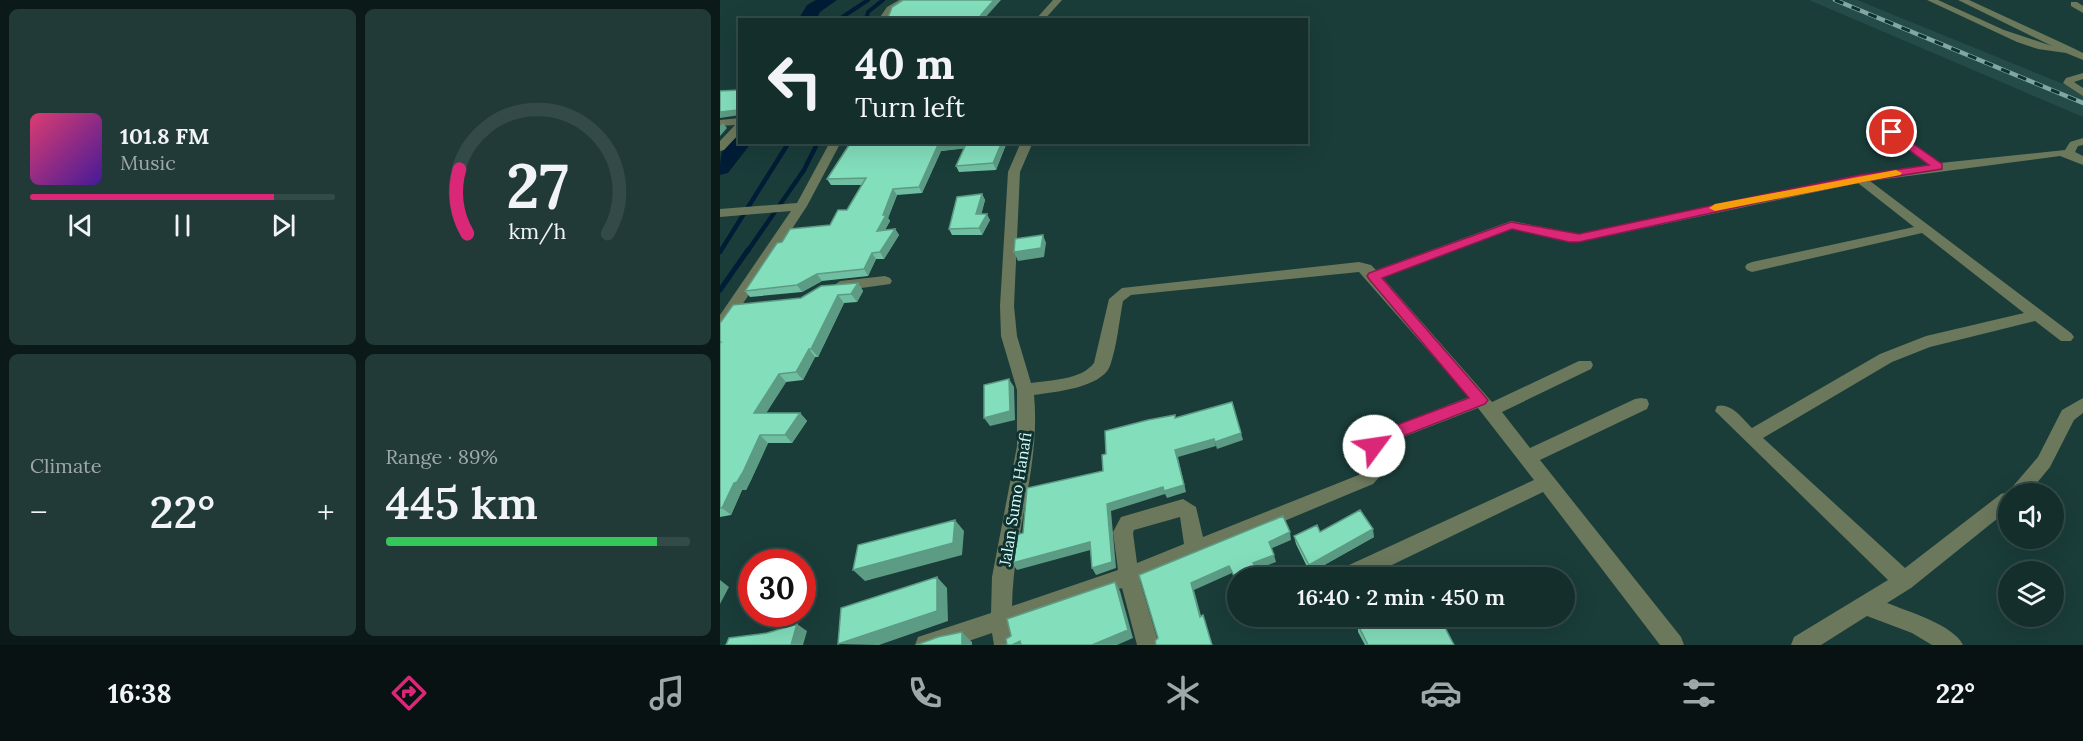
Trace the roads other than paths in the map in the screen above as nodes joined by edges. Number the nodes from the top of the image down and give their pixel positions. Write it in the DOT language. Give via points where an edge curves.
graph roads {
  1 [pos="905,0"];
  2 [pos="1058,0"];
  3 [pos="1931,0"];
  4 [pos="1962,0"];
  5 [pos="2074,4"];
  6 [pos="2083,10"];
  7 [pos="883,18"];
  8 [pos="1041,18"];
  9 [pos="2070,50"];
  10 [pos="2083,57"];
  11 [pos="2083,76"];
  12 [pos="2083,93"];
  13 [pos="738,121"];
  14 [pos="720,123"];
  15 [pos="738,128"];
  16 [pos="1892,132"];
  17 [pos="2083,141"];
  18 [pos="835,144"];
  19 [pos="1026,144"];
  20 [pos="720,148"];
  21 [pos="2068,154"];
  22 [pos="2083,161"];
  23 [pos="1938,167"];
  24 [pos="1860,178"];
  25 [pos="798,206"];
  26 [pos="726,212"];
  27 [pos="1923,228"];
  28 [pos="1752,267"];
  29 [pos="1374,276"];
  30 [pos="885,281"];
  31 [pos="822,288"];
  32 [pos="755,304"];
  33 [pos="734,306"];
  34 [pos="2037,315"];
  35 [pos="720,327"];
  36 [pos="2066,338"];
  37 [pos="1585,365"];
  38 [pos="1025,390"];
  39 [pos="1641,404"];
  40 [pos="2083,404"];
  41 [pos="1485,406"];
  42 [pos="1723,411"];
  43 [pos="1751,437"];
  44 [pos="1527,458"];
  45 [pos="1547,482"];
  46 [pos="2026,483"];
  47 [pos="1998,508"];
  48 [pos="1195,550"];
  49 [pos="1365,567"];
  50 [pos="1129,576"];
  51 [pos="1904,581"];
  52 [pos="1867,606"];
  53 [pos="1001,621"];
  54 [pos="926,645"];
  55 [pos="1005,645"];
  56 [pos="1148,645"];
  57 [pos="1673,645"];
  58 [pos="1802,645"];
  59 [pos="1952,645"];
  1 -- 7 [label="street"];
  2 -- 8 [label="street"];
  3 -- 9 [label="street" via="2034,46"];
  4 -- 9 [label="street"];
  5 -- 6 [label="street"];
  9 -- 10 [label="street"];
  11 -- 12 [label="street" via="2068,83"];
  13 -- 14 [label="street"];
  15 -- 20 [label="street"];
  16 -- 23 [label="street"];
  17 -- 21 [label="street" via="2072,145"];
  18 -- 25 [label="street"];
  19 -- 38 [label="street, Jalan Sumo Hanafi" via="1014,172 1007,306 1009,336"];
  21 -- 22 [label="street"];
  21 -- 23 [label="street"];
  23 -- 24 [label="street"];
  24 -- 27 [label="street"];
  24 -- 29 [label="street" via="1579,238 1511,225"];
  25 -- 26 [label="street"];
  25 -- 33 [label="street"];
  27 -- 28 [label="street"];
  27 -- 34 [label="street"];
  29 -- 38 [label="street" via="1359,267 1127,291 1116,299 1098,373"];
  29 -- 41 [label="street"];
  30 -- 31 [label="street"];
  32 -- 33 [label="street"];
  33 -- 35 [label="street"];
  34 -- 36 [label="street"];
  34 -- 43 [label="street" via="1926,342 1886,358"];
  37 -- 41 [label="street"];
  38 -- 53 [label="street, Jalan Sumo Hanafi" via="1026,446 1002,577"];
  39 -- 44 [label="street"];
  40 -- 46 [label="street" via="2068,415 2044,462"];
  41 -- 44 [label="street"];
  41 -- 48 [label="street" via="1379,439 1374,446 1376,471 1367,479"];
  42 -- 43 [label="street"];
  43 -- 51 [label="street"];
  44 -- 45 [label="street"];
  45 -- 49 [label="street"];
  45 -- 57 [label="street"];
  47 -- 51 [label="street"];
  48 -- 50 [label="street"];
  48 -- 50 [label="street" via="1190,516 1183,507 1128,523 1122,532"];
  50 -- 53 [label="street"];
  50 -- 56 [label="street"];
  51 -- 52 [label="street"];
  52 -- 58 [label="street"];
  52 -- 59 [label="street" via="1918,625"];
  53 -- 54 [label="street"];
  53 -- 55 [label="street, Jalan Sumo Hanafi"];
}
